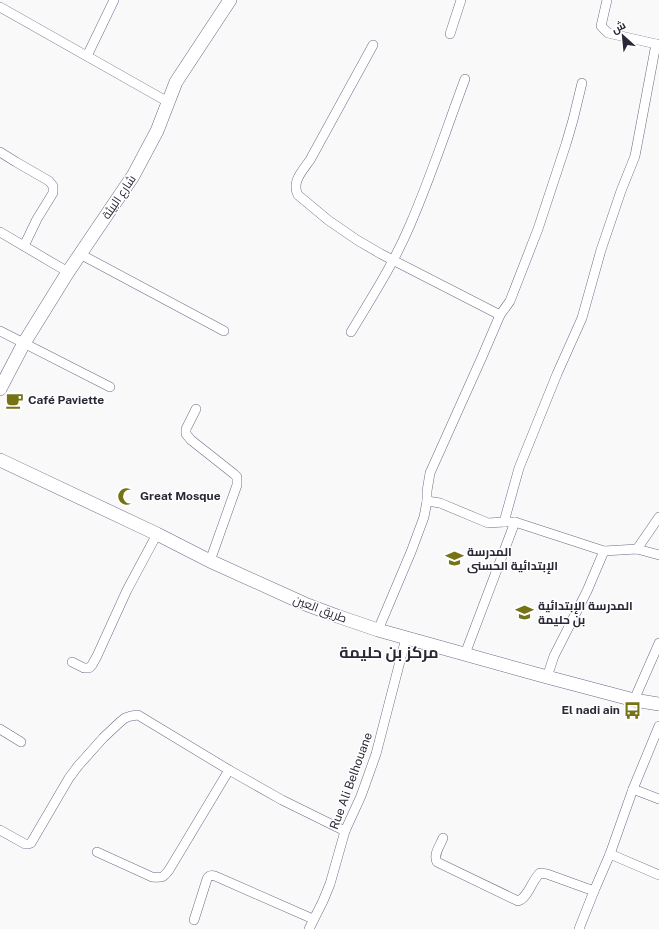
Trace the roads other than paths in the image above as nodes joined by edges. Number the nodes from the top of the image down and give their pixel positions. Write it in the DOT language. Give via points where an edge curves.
graph roads {
  1 [pos="114,0"];
  2 [pos="230,0"];
  3 [pos="461,0"];
  4 [pos="607,0"];
  5 [pos="0,7"];
  6 [pos="450,34"];
  7 [pos="658,44"];
  8 [pos="373,46"];
  9 [pos="87,56"];
  10 [pos="465,79"];
  11 [pos="582,83"];
  12 [pos="168,102"];
  13 [pos="0,152"];
  14 [pos="0,232"];
  15 [pos="24,246"];
  16 [pos="80,254"];
  17 [pos="393,260"];
  18 [pos="68,272"];
  19 [pos="500,315"];
  20 [pos="0,331"];
  21 [pos="224,331"];
  22 [pos="351,332"];
  23 [pos="24,343"];
  24 [pos="110,387"];
  25 [pos="0,389"];
  26 [pos="196,408"];
  27 [pos="0,460"];
  28 [pos="427,501"];
  29 [pos="659,516"];
  30 [pos="504,522"];
  31 [pos="515,522"];
  32 [pos="157,534"];
  33 [pos="637,549"];
  34 [pos="604,551"];
  35 [pos="659,555"];
  36 [pos="210,561"];
  37 [pos="378,630"];
  38 [pos="406,638"];
  39 [pos="659,643"];
  40 [pos="465,654"];
  41 [pos="72,662"];
  42 [pos="547,676"];
  43 [pos="634,700"];
  44 [pos="659,704"];
  45 [pos="659,726"];
  46 [pos="0,729"];
  47 [pos="21,742"];
  48 [pos="229,770"];
  49 [pos="633,789"];
  50 [pos="659,799"];
  51 [pos="0,830"];
  52 [pos="345,830"];
  53 [pos="443,838"];
  54 [pos="97,852"];
  55 [pos="610,854"];
  56 [pos="659,875"];
  57 [pos="594,891"];
  58 [pos="313,919"];
  59 [pos="194,920"];
  60 [pos="309,929"];
  61 [pos="579,929"];
  1 -- 9 [label="street"];
  2 -- 12 [label="main road, شارع البيئة" via="176,82"];
  3 -- 6 [label="street"];
  4 -- 7 [label="street" via="601,26 608,33"];
  5 -- 9 [label="street"];
  7 -- 30 [label="street" via="635,156 622,186 601,250 582,318 519,468"];
  8 -- 17 [label="street" via="298,177 295,190 338,227"];
  9 -- 12 [label="street"];
  10 -- 17 [label="street" via="410,226"];
  11 -- 19 [label="street" via="566,144 538,229 510,301"];
  12 -- 16 [label="main road, شارع البيئة" via="157,131 133,176"];
  13 -- 15 [label="street" via="53,186 53,193"];
  14 -- 15 [label="street"];
  15 -- 18 [label="street"];
  16 -- 18 [label="main road, شارع البيئة"];
  16 -- 21 [label="street"];
  17 -- 19 [label="street"];
  17 -- 22 [label="street"];
  18 -- 23 [label="main road, شارع البيئة"];
  19 -- 28 [label="street" via="430,473"];
  20 -- 23 [label="street"];
  23 -- 24 [label="street"];
  23 -- 25 [label="main road, شارع البيئة"];
  26 -- 36 [label="street" via="186,434 234,474 238,481"];
  27 -- 32 [label="main road, طريق العين"];
  28 -- 30 [label="street" via="440,503 488,524"];
  28 -- 37 [label="street" via="411,552"];
  29 -- 33 [label="street"];
  30 -- 31 [label="street"];
  31 -- 34 [label="street"];
  31 -- 40 [label="street"];
  32 -- 36 [label="main road, طريق العين"];
  32 -- 41 [label="street" via="92,665 84,668"];
  33 -- 34 [label="street"];
  33 -- 35 [label="street"];
  34 -- 42 [label="street"];
  36 -- 37 [label="main road, طريق العين" via="305,604"];
  37 -- 38 [label="main road, طريق العين"];
  38 -- 40 [label="main road, طريق العين"];
  38 -- 52 [label="street, Rue Ali Belhouane" via="376,754"];
  39 -- 43 [label="street"];
  40 -- 42 [label="main road, طريق العين"];
  42 -- 43 [label="main road, طريق العين"];
  43 -- 44 [label="main road, طريق العين"];
  45 -- 49 [label="street"];
  46 -- 47 [label="street"];
  48 -- 51 [label="street" via="144,719 131,716 116,726 78,766 31,843 25,844"];
  48 -- 52 [label="street" via="282,800"];
  48 -- 54 [label="street" via="164,876 152,877"];
  49 -- 50 [label="street"];
  49 -- 55 [label="street"];
  52 -- 58 [label="street, Rue Ali Belhouane" via="330,884"];
  53 -- 57 [label="street" via="436,855 437,862 516,900 523,899 540,873"];
  55 -- 56 [label="street"];
  55 -- 57 [label="street"];
  57 -- 61 [label="street"];
  58 -- 59 [label="street" via="212,875 207,879"];
  58 -- 60 [label="street, Rue Ali Belhouane"];
}
